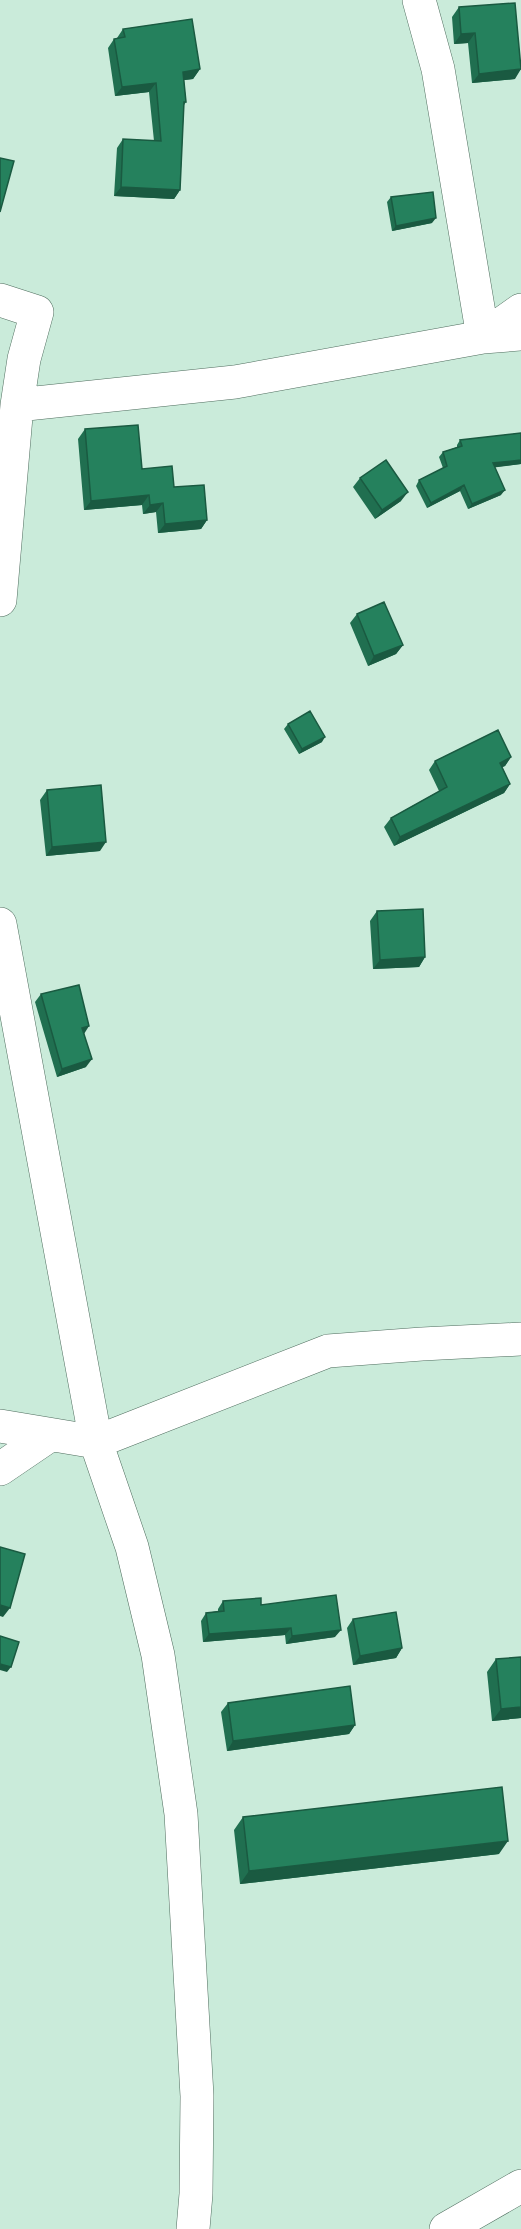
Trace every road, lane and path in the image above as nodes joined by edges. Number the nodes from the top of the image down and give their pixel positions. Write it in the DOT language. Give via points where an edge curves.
graph roads {
  1 [pos="419,0"];
  2 [pos="0,300"];
  3 [pos="521,310"];
  4 [pos="521,334"];
  5 [pos="483,338"];
  6 [pos="17,405"];
  7 [pos="0,600"];
  8 [pos="0,924"];
  9 [pos="521,1339"];
  10 [pos="0,1426"];
  11 [pos="50,1435"];
  12 [pos="96,1442"];
  13 [pos="0,1469"];
  14 [pos="521,2186"];
  15 [pos="193,2229"];
  16 [pos="446,2229"];
  1 -- 5 [label="street" via="438,69"];
  2 -- 6 [label="street" via="37,312"];
  3 -- 5 [label="street"];
  4 -- 5 [label="street"];
  5 -- 6 [label="street" via="235,382"];
  6 -- 7 [label="street"];
  8 -- 12 [label="street"];
  9 -- 12 [label="street" via="328,1351"];
  10 -- 11 [label="street"];
  11 -- 12 [label="street"];
  11 -- 13 [label="street"];
  12 -- 15 [label="street" via="132,1547 158,1655 181,1814 197,2096"];
  14 -- 16 [label="street"];
}
